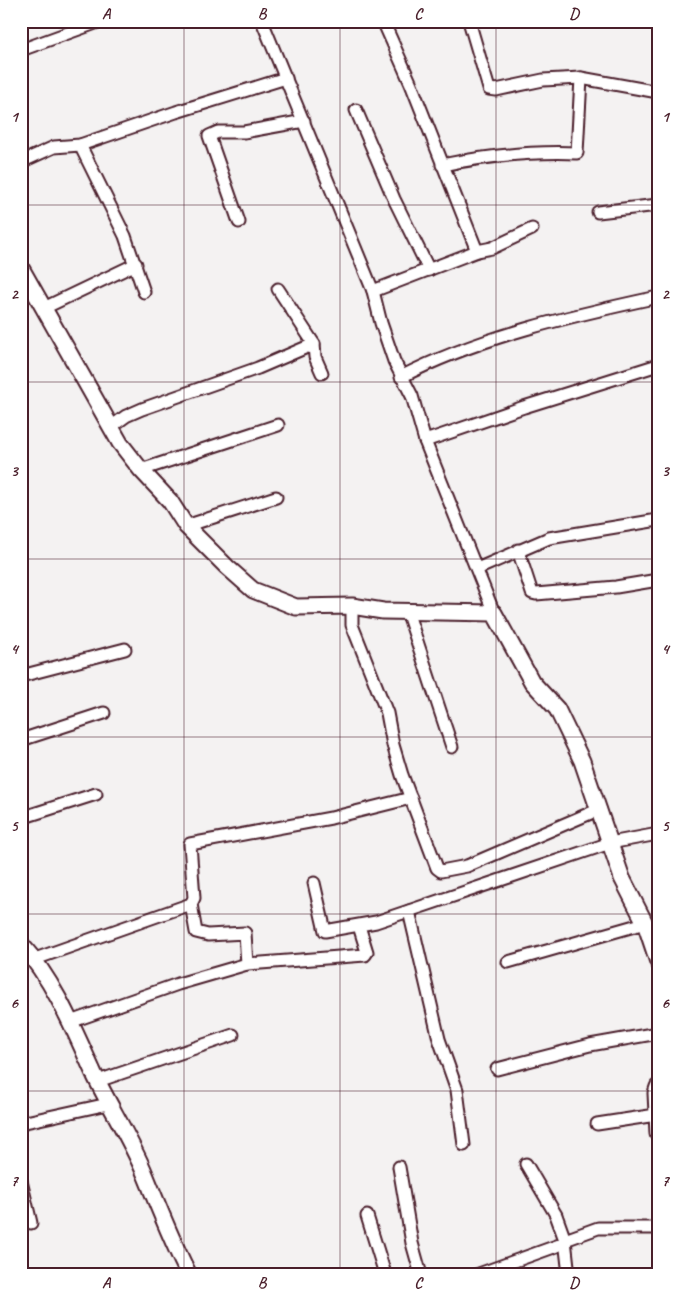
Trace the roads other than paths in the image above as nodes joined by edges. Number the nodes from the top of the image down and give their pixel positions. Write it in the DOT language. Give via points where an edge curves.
graph roads {
  1 [pos="101,21"];
  2 [pos="262,21"];
  3 [pos="383,21"];
  4 [pos="469,21"];
  5 [pos="21,50"];
  6 [pos="286,78"];
  7 [pos="581,78"];
  8 [pos="658,92"];
  9 [pos="356,110"];
  10 [pos="304,121"];
  11 [pos="80,145"];
  12 [pos="21,162"];
  13 [pos="442,165"];
  14 [pos="658,205"];
  15 [pos="598,212"];
  16 [pos="239,222"];
  17 [pos="532,229"];
  18 [pos="477,251"];
  19 [pos="136,264"];
  20 [pos="21,268"];
  21 [pos="429,270"];
  22 [pos="278,289"];
  23 [pos="373,291"];
  24 [pos="144,292"];
  25 [pos="658,297"];
  26 [pos="44,308"];
  27 [pos="314,344"];
  28 [pos="658,366"];
  29 [pos="322,373"];
  30 [pos="401,376"];
  31 [pos="278,425"];
  32 [pos="110,427"];
  33 [pos="425,441"];
  34 [pos="141,470"];
  35 [pos="276,497"];
  36 [pos="658,520"];
  37 [pos="186,526"];
  38 [pos="518,550"];
  39 [pos="477,569"];
  40 [pos="658,580"];
  41 [pos="352,606"];
  42 [pos="407,611"];
  43 [pos="494,613"];
  44 [pos="125,649"];
  45 [pos="21,676"];
  46 [pos="104,713"];
  47 [pos="21,740"];
  48 [pos="452,747"];
  49 [pos="96,794"];
  50 [pos="411,798"];
  51 [pos="600,809"];
  52 [pos="21,818"];
  53 [pos="658,834"];
  54 [pos="610,842"];
  55 [pos="314,883"];
  56 [pos="191,904"];
  57 [pos="409,911"];
  58 [pos="645,923"];
  59 [pos="359,926"];
  60 [pos="21,944"];
  61 [pos="35,959"];
  62 [pos="508,962"];
  63 [pos="658,962"];
  64 [pos="247,964"];
  65 [pos="70,1022"];
  66 [pos="658,1033"];
  67 [pos="233,1035"];
  68 [pos="498,1069"];
  69 [pos="98,1081"];
  70 [pos="658,1087"];
  71 [pos="108,1104"];
  72 [pos="656,1115"];
  73 [pos="21,1123"];
  74 [pos="597,1124"];
  75 [pos="658,1134"];
  76 [pos="464,1145"];
  77 [pos="526,1164"];
  78 [pos="399,1167"];
  79 [pos="21,1181"];
  80 [pos="366,1216"];
  81 [pos="31,1223"];
  82 [pos="658,1228"];
  83 [pos="565,1242"];
  84 [pos="189,1275"];
  85 [pos="384,1275"];
  86 [pos="393,1275"];
  87 [pos="421,1275"];
  88 [pos="476,1275"];
  89 [pos="569,1275"];
  1 -- 5 [label="street"];
  2 -- 6 [label="street"];
  3 -- 13 [label="street"];
  4 -- 7 [label="street" via="489,89 543,80"];
  6 -- 10 [label="street"];
  6 -- 11 [label="street"];
  7 -- 8 [label="street"];
  7 -- 13 [label="street" via="577,153 542,151"];
  9 -- 21 [label="street" via="394,200"];
  10 -- 16 [label="street" via="244,132 218,132 209,136"];
  10 -- 23 [label="street"];
  11 -- 12 [label="street" via="54,147"];
  11 -- 19 [label="street"];
  13 -- 18 [label="street"];
  14 -- 15 [label="street"];
  17 -- 18 [label="street" via="492,248"];
  18 -- 21 [label="street"];
  19 -- 24 [label="street"];
  19 -- 26 [label="street"];
  20 -- 26 [label="street"];
  21 -- 23 [label="street"];
  22 -- 27 [label="street"];
  23 -- 30 [label="street"];
  25 -- 30 [label="street" via="590,312 462,348"];
  26 -- 32 [label="street"];
  27 -- 29 [label="street"];
  27 -- 32 [label="street" via="258,368 142,409"];
  28 -- 33 [label="street"];
  30 -- 33 [label="street" via="412,396"];
  31 -- 34 [label="street"];
  32 -- 34 [label="street"];
  33 -- 39 [label="street"];
  34 -- 37 [label="street" via="170,501"];
  35 -- 37 [label="street"];
  36 -- 38 [label="street" via="549,538"];
  37 -- 41 [label="street" via="253,590 296,607"];
  38 -- 39 [label="street"];
  38 -- 40 [label="street" via="528,583 536,594"];
  39 -- 43 [label="street"];
  41 -- 42 [label="street"];
  41 -- 50 [label="street" via="352,625 387,713 393,745"];
  42 -- 43 [label="street"];
  42 -- 48 [label="street"];
  43 -- 51 [label="street" via="532,682 557,709 582,760"];
  44 -- 45 [label="street"];
  46 -- 47 [label="street"];
  49 -- 52 [label="street"];
  50 -- 51 [label="street" via="432,858 441,871 467,866"];
  50 -- 56 [label="street" via="330,818 190,844 194,898"];
  51 -- 54 [label="street"];
  53 -- 54 [label="street"];
  54 -- 57 [label="street"];
  54 -- 58 [label="street" via="622,878"];
  55 -- 59 [label="street" via="325,930"];
  56 -- 61 [label="street"];
  56 -- 64 [label="street" via="196,932 208,935 244,932"];
  57 -- 59 [label="street"];
  57 -- 76 [label="street" via="439,1039 457,1090"];
  58 -- 62 [label="street"];
  58 -- 63 [label="street"];
  59 -- 64 [label="street" via="367,952 365,955"];
  60 -- 61 [label="street"];
  61 -- 65 [label="street"];
  64 -- 65 [label="street"];
  65 -- 69 [label="street"];
  66 -- 68 [label="street" via="590,1045"];
  67 -- 69 [label="street"];
  69 -- 71 [label="street"];
  70 -- 72 [label="street"];
  71 -- 73 [label="street"];
  71 -- 84 [label="street" via="119,1119 174,1248"];
  72 -- 74 [label="street"];
  72 -- 75 [label="street"];
  77 -- 83 [label="street" via="556,1216"];
  78 -- 87 [label="street"];
  79 -- 81 [label="street"];
  80 -- 85 [label="street"];
  82 -- 83 [label="street" via="598,1228"];
  83 -- 88 [label="street"];
  83 -- 89 [label="street"];
  85 -- 86 [label="street"];
}
